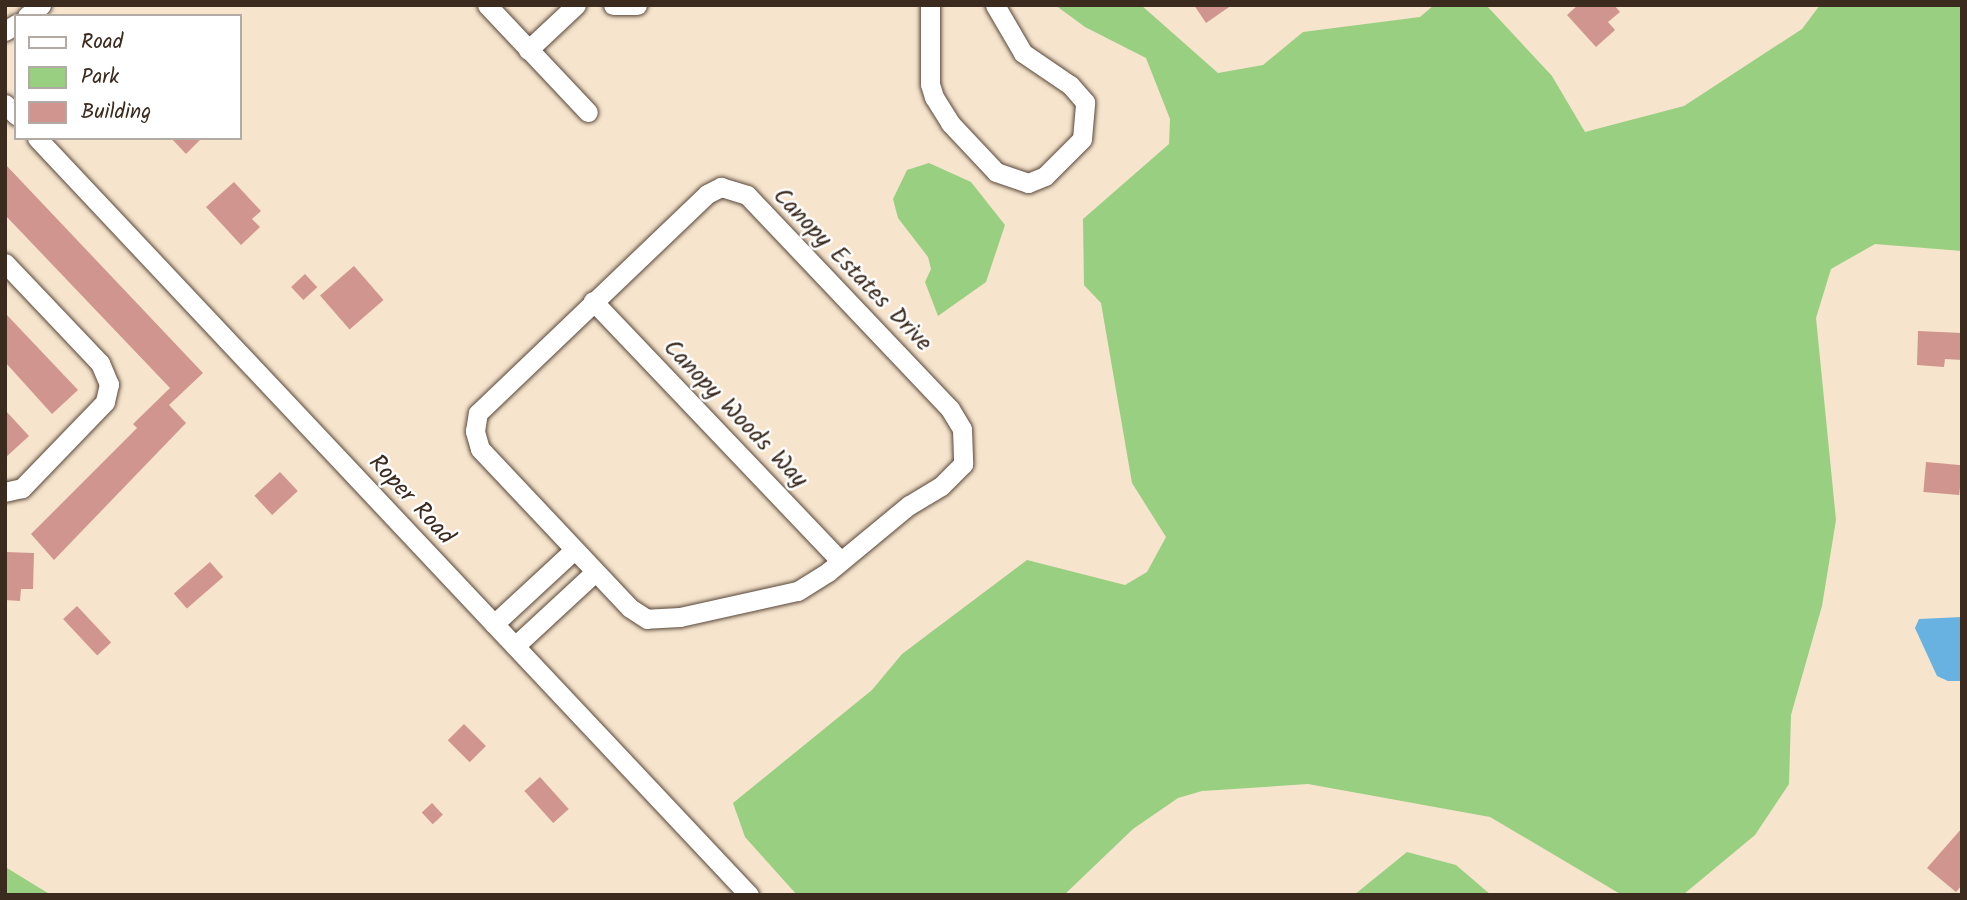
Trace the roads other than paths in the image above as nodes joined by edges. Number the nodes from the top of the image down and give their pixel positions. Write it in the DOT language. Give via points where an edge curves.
graph roads {
  1 [pos="487,5"];
  2 [pos="576,5"];
  3 [pos="613,5"];
  4 [pos="637,5"];
  5 [pos="930,5"];
  6 [pos="995,5"];
  7 [pos="528,50"];
  8 [pos="588,112"];
  9 [pos="39,140"];
  10 [pos="5,263"];
  11 [pos="593,301"];
  12 [pos="5,492"];
  13 [pos="574,550"];
  14 [pos="841,561"];
  15 [pos="595,572"];
  16 [pos="494,624"];
  17 [pos="515,646"];
  18 [pos="749,895"];
  1 -- 7 [label="street"];
  2 -- 7 [label="street"];
  3 -- 4 [label="street"];
  5 -- 6 [label="street" via="934,97 950,123 996,172 1028,183 1045,176 1082,139 1084,102 1070,85 1023,54"];
  7 -- 8 [label="street"];
  9 -- 16 [label="street, Roper Road"];
  10 -- 12 [label="street" via="100,363 109,384 105,402 78,431 22,488"];
  11 -- 13 [label="street, Canopy Estates Drive" via="490,399 478,413 475,431 480,449"];
  11 -- 14 [label="street, Canopy Woods Way"];
  11 -- 14 [label="street, Canopy Estates Drive" via="707,194 721,187 735,188 757,205 950,409 962,429 964,456 955,475 909,505"];
  13 -- 15 [label="street, Canopy Estates Drive"];
  13 -- 16 [label="street"];
  14 -- 15 [label="street, Canopy Estates Drive" via="797,591 680,617 648,619 630,608"];
  15 -- 17 [label="street"];
  16 -- 17 [label="street, Roper Road"];
  17 -- 18 [label="street, Roper Road"];
}
